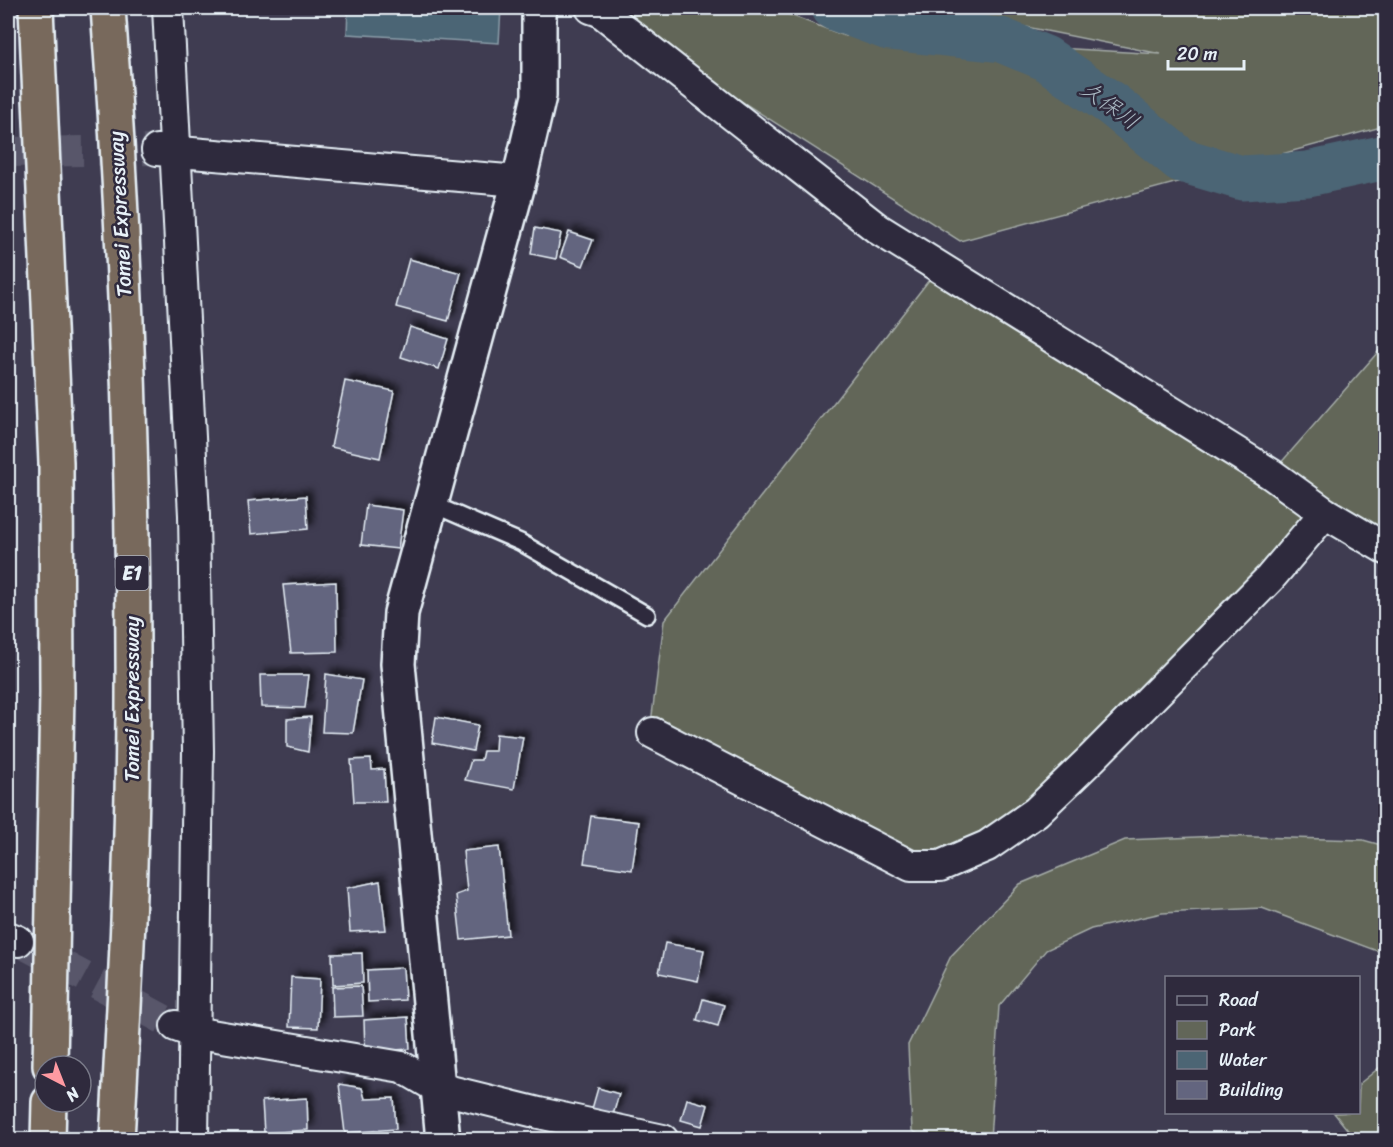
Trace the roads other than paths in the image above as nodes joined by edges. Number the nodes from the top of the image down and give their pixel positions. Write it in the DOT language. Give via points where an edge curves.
graph roads {
  1 [pos="36,8"];
  2 [pos="108,8"];
  3 [pos="168,8"];
  4 [pos="538,8"];
  5 [pos="591,8"];
  6 [pos="166,151"];
  7 [pos="519,181"];
  8 [pos="432,504"];
  9 [pos="1325,513"];
  10 [pos="1386,549"];
  11 [pos="647,615"];
  12 [pos="653,733"];
  13 [pos="183,1028"];
  14 [pos="50,1054"];
  15 [pos="438,1088"];
  16 [pos="49,1114"];
  17 [pos="48,1140"];
  18 [pos="117,1140"];
  19 [pos="193,1140"];
  20 [pos="443,1140"];
  21 [pos="663,1140"];
  1 -- 14 [label="highway" via="56,463 57,693"];
  2 -- 18 [label="highway, Tomei Expressway / E1" via="123,256 133,702 128,938"];
  3 -- 6 [label="street"];
  4 -- 7 [label="street" via="539,96"];
  5 -- 9 [label="street" via="600,11 878,229 1271,474"];
  6 -- 7 [label="street"];
  6 -- 13 [label="street" via="194,527 198,751"];
  7 -- 8 [label="street"];
  8 -- 11 [label="lane" via="520,542"];
  8 -- 15 [label="street" via="401,613 398,664"];
  9 -- 10 [label="street"];
  9 -- 12 [label="street" via="1270,578 1036,812 987,846 940,866 911,866"];
  13 -- 15 [label="street" via="402,1067"];
  13 -- 19 [label="street"];
  15 -- 20 [label="street"];
  15 -- 21 [label="street"];
  16 -- 17 [label="highway"];
}
